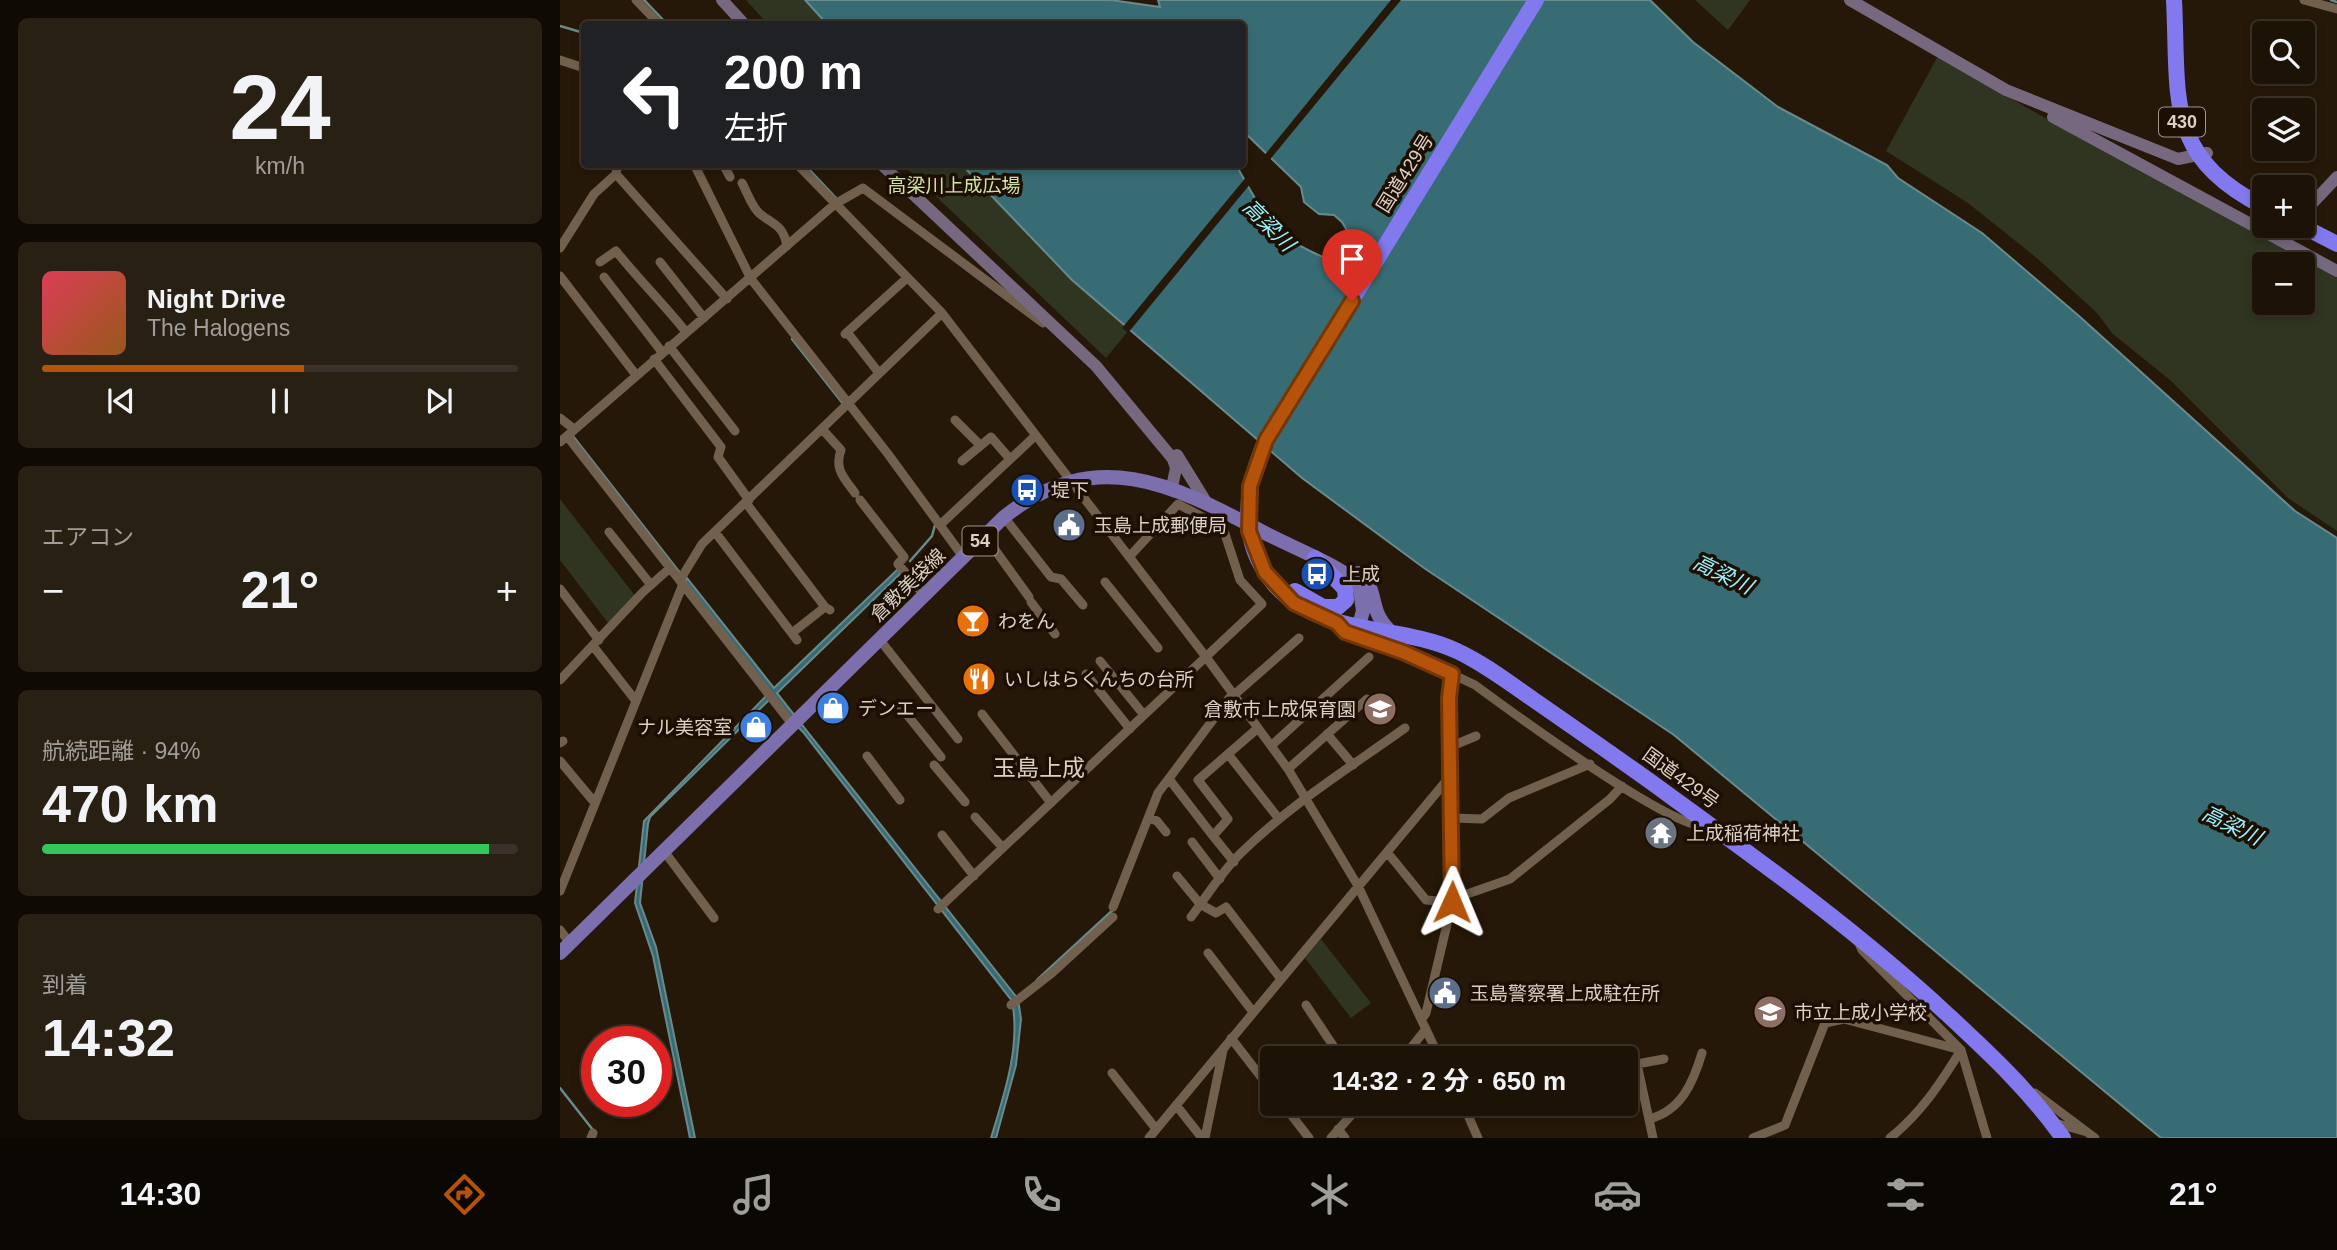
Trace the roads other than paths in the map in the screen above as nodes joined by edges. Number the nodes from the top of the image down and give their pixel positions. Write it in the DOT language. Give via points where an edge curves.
graph roads {
  1 [pos="636,0"];
  2 [pos="722,0"];
  3 [pos="1536,0"];
  4 [pos="1544,0"];
  5 [pos="1850,0"];
  6 [pos="2174,0"];
  7 [pos="2183,0"];
  8 [pos="2304,0"];
  9 [pos="2337,9"];
  10 [pos="655,21"];
  11 [pos="741,21"];
  12 [pos="560,60"];
  13 [pos="581,67"];
  14 [pos="2030,100"];
  15 [pos="2202,154"];
  16 [pos="696,168"];
  17 [pos="725,168"];
  18 [pos="801,168"];
  19 [pos="885,168"];
  20 [pos="617,169"];
  21 [pos="730,177"];
  22 [pos="2337,177"];
  23 [pos="742,183"];
  24 [pos="2252,191"];
  25 [pos="2252,201"];
  26 [pos="838,202"];
  27 [pos="2315,202"];
  28 [pos="2315,222"];
  29 [pos="2315,233"];
  30 [pos="2337,236"];
  31 [pos="2337,244"];
  32 [pos="787,246"];
  33 [pos="560,248"];
  34 [pos="600,262"];
  35 [pos="660,262"];
  36 [pos="2337,271"];
  37 [pos="560,276"];
  38 [pos="604,277"];
  39 [pos="907,278"];
  40 [pos="748,281"];
  41 [pos="727,299"];
  42 [pos="942,313"];
  43 [pos="704,318"];
  44 [pos="1059,330"];
  45 [pos="685,332"];
  46 [pos="662,352"];
  47 [pos="879,373"];
  48 [pos="636,375"];
  49 [pos="845,406"];
  50 [pos="560,418"];
  51 [pos="955,420"];
  52 [pos="1147,424"];
  53 [pos="823,430"];
  54 [pos="734,431"];
  55 [pos="568,435"];
  56 [pos="1035,436"];
  57 [pos="980,445"];
  58 [pos="1010,459"];
  59 [pos="962,461"];
  60 [pos="1072,483"];
  61 [pos="1172,486"];
  62 [pos="748,502"];
  63 [pos="1206,502"];
  64 [pos="1004,517"];
  65 [pos="940,525"];
  66 [pos="609,533"];
  67 [pos="715,533"];
  68 [pos="985,536"];
  69 [pos="1258,547"];
  70 [pos="1131,555"];
  71 [pos="964,558"];
  72 [pos="1322,562"];
  73 [pos="670,568"];
  74 [pos="683,580"];
  75 [pos="1105,582"];
  76 [pos="651,585"];
  77 [pos="1290,588"];
  78 [pos="560,590"];
  79 [pos="925,596"];
  80 [pos="1083,605"];
  81 [pos="1337,623"];
  82 [pos="1359,625"];
  83 [pos="1390,631"];
  84 [pos="1055,634"];
  85 [pos="1299,638"];
  86 [pos="880,640"];
  87 [pos="596,643"];
  88 [pos="1158,648"];
  89 [pos="1206,657"];
  90 [pos="1368,657"];
  91 [pos="1100,661"];
  92 [pos="1086,674"];
  93 [pos="1452,674"];
  94 [pos="560,680"];
  95 [pos="1234,694"];
  96 [pos="1367,699"];
  97 [pos="636,701"];
  98 [pos="900,706"];
  99 [pos="982,714"];
  100 [pos="1144,715"];
  101 [pos="792,724"];
  102 [pos="1258,728"];
  103 [pos="1405,728"];
  104 [pos="1130,729"];
  105 [pos="1327,734"];
  106 [pos="1476,736"];
  107 [pos="958,739"];
  108 [pos="1271,746"];
  109 [pos="1452,747"];
  110 [pos="1228,754"];
  111 [pos="867,756"];
  112 [pos="560,761"];
  113 [pos="1590,764"];
  114 [pos="1353,765"];
  115 [pos="1288,769"];
  116 [pos="1452,774"];
  117 [pos="1171,781"];
  118 [pos="1622,786"];
  119 [pos="1306,797"];
  120 [pos="901,800"];
  121 [pos="965,802"];
  122 [pos="595,803"];
  123 [pos="1051,803"];
  124 [pos="975,817"];
  125 [pos="1452,818"];
  126 [pos="1151,819"];
  127 [pos="1279,819"];
  128 [pos="1712,826"];
  129 [pos="1166,832"];
  130 [pos="942,835"];
  131 [pos="1213,836"];
  132 [pos="1192,842"];
  133 [pos="1003,848"];
  134 [pos="664,851"];
  135 [pos="1387,852"];
  136 [pos="1234,862"];
  137 [pos="563,871"];
  138 [pos="974,876"];
  139 [pos="1177,876"];
  140 [pos="1220,878"];
  141 [pos="1358,886"];
  142 [pos="560,891"];
  143 [pos="1452,901"];
  144 [pos="1200,904"];
  145 [pos="938,909"];
  146 [pos="1191,917"];
  147 [pos="714,918"];
  148 [pos="560,930"];
  149 [pos="1857,934"];
  150 [pos="565,948"];
  151 [pos="1208,953"];
  152 [pos="1281,979"];
  153 [pos="1014,1003"];
  154 [pos="1306,1005"];
  155 [pos="1253,1012"];
  156 [pos="1422,1018"];
  157 [pos="1426,1029"];
  158 [pos="1231,1038"];
  159 [pos="1333,1046"];
  160 [pos="1412,1046"];
  161 [pos="1434,1046"];
  162 [pos="1223,1048"];
  163 [pos="1961,1050"];
  164 [pos="1702,1053"];
  165 [pos="1664,1059"];
  166 [pos="1638,1064"];
  167 [pos="2007,1068"];
  168 [pos="1638,1069"];
  169 [pos="1112,1073"];
  170 [pos="1260,1075"];
  171 [pos="1641,1085"];
  172 [pos="1638,1086"];
  173 [pos="1176,1105"];
  174 [pos="1292,1116"];
  175 [pos="1350,1116"];
  176 [pos="1468,1116"];
  177 [pos="1649,1119"];
  178 [pos="2052,1122"];
  179 [pos="1156,1129"];
  180 [pos="1338,1129"];
  181 [pos="2091,1135"];
  182 [pos="1149,1138"];
  183 [pos="1203,1138"];
  184 [pos="1309,1138"];
  185 [pos="1331,1138"];
  186 [pos="1345,1138"];
  187 [pos="1478,1138"];
  188 [pos="1653,1138"];
  189 [pos="1752,1138"];
  190 [pos="1890,1138"];
  191 [pos="1987,1138"];
  192 [pos="2063,1138"];
  1 -- 10 [label="street"];
  2 -- 11 [label="street"];
  3 -- 69 [label="highway, 国道429号" via="1266,440 1248,502"];
  4 -- 69 [label="highway, 国道429号" via="1273,443 1257,488"];
  5 -- 14 [label="street"];
  6 -- 15 [label="highway, 430" via="2179,105 2183,125"];
  7 -- 15 [label="highway, 430" via="2190,112"];
  8 -- 9 [label="street"];
  12 -- 13 [label="street"];
  14 -- 15 [label="street" via="2178,159"];
  14 -- 36 [label="street" via="2047,114"];
  15 -- 24 [label="highway, 430"];
  15 -- 25 [label="highway, 430" via="2232,190"];
  16 -- 40 [label="street"];
  17 -- 21 [label="street"];
  18 -- 26 [label="street"];
  19 -- 44 [label="street"];
  20 -- 33 [label="street" via="599,187"];
  20 -- 41 [label="street"];
  22 -- 27 [label="street"];
  23 -- 32 [label="street" via="758,213 770,218 785,235"];
  26 -- 32 [label="street"];
  26 -- 39 [label="street"];
  26 -- 44 [label="street" via="857,190 869,190 1020,307"];
  28 -- 30 [label="highway"];
  29 -- 31 [label="highway"];
  32 -- 40 [label="street"];
  34 -- 45 [label="street" via="616,251"];
  35 -- 43 [label="street"];
  37 -- 48 [label="street"];
  38 -- 46 [label="street"];
  39 -- 42 [label="street"];
  39 -- 47 [label="street" via="846,333"];
  40 -- 41 [label="street"];
  40 -- 49 [label="street"];
  41 -- 43 [label="street"];
  42 -- 47 [label="street"];
  42 -- 56 [label="street"];
  43 -- 45 [label="street"];
  44 -- 52 [label="street"];
  45 -- 46 [label="street"];
  46 -- 48 [label="street"];
  46 -- 54 [label="street"];
  46 -- 62 [label="street" via="721,447 718,457"];
  47 -- 49 [label="street"];
  48 -- 55 [label="street"];
  49 -- 53 [label="street"];
  49 -- 65 [label="street"];
  50 -- 55 [label="street"];
  51 -- 57 [label="street"];
  52 -- 61 [label="street" via="1173,459"];
  52 -- 63 [label="street" via="1180,459"];
  53 -- 62 [label="street"];
  53 -- 79 [label="street" via="841,450 836,461 840,472 904,558 898,564"];
  55 -- 73 [label="street"];
  56 -- 58 [label="street"];
  56 -- 60 [label="street"];
  57 -- 58 [label="street" via="991,437"];
  57 -- 59 [label="street"];
  58 -- 65 [label="street"];
  60 -- 61 [label="main road, 倉敷美袋線 / 54" via="1121,478"];
  60 -- 64 [label="main road, 倉敷美袋線 / 54" via="1043,492"];
  60 -- 70 [label="street"];
  61 -- 63 [label="main road, 倉敷美袋線 / 54"];
  62 -- 67 [label="street"];
  62 -- 67 [label="street" via="827,608 795,636"];
  63 -- 72 [label="main road, 倉敷美袋線 / 54"];
  64 -- 68 [label="main road, 倉敷美袋線 / 54"];
  64 -- 80 [label="street" via="1051,577 1061,579"];
  65 -- 71 [label="street"];
  66 -- 76 [label="street"];
  67 -- 74 [label="street" via="697,551"];
  68 -- 71 [label="main road, 倉敷美袋線 / 54"];
  68 -- 84 [label="street"];
  69 -- 77 [label="highway, 国道429号"];
  69 -- 81 [label="highway, 国道429号" via="1265,572 1284,594 1307,611"];
  70 -- 89 [label="street"];
  70 -- 89 [label="street" via="1178,504 1223,528 1241,580 1262,604"];
  71 -- 79 [label="main road, 倉敷美袋線 / 54"];
  72 -- 77 [label="highway" via="1345,589 1343,604 1323,607"];
  72 -- 82 [label="main road, 倉敷美袋線 / 54" via="1359,583 1363,611"];
  72 -- 83 [label="main road" via="1349,569 1367,580 1377,616"];
  73 -- 74 [label="street"];
  73 -- 76 [label="street"];
  74 -- 97 [label="street"];
  74 -- 101 [label="street"];
  75 -- 88 [label="street"];
  76 -- 87 [label="street"];
  77 -- 82 [label="highway, 国道429号" via="1321,610"];
  78 -- 87 [label="street"];
  79 -- 86 [label="main road, 倉敷美袋線 / 54"];
  81 -- 82 [label="highway, 国道429号"];
  81 -- 93 [label="street" via="1345,632"];
  82 -- 83 [label="highway, 国道429号"];
  83 -- 128 [label="highway, 国道429号" via="1457,651 1486,667"];
  85 -- 95 [label="street"];
  86 -- 101 [label="main road, 倉敷美袋線 / 54"];
  86 -- 107 [label="street"];
  87 -- 94 [label="street"];
  87 -- 97 [label="street"];
  89 -- 95 [label="street"];
  89 -- 100 [label="street"];
  90 -- 108 [label="street"];
  91 -- 100 [label="street"];
  92 -- 104 [label="street"];
  93 -- 109 [label="street"];
  93 -- 113 [label="street"];
  95 -- 102 [label="street"];
  95 -- 117 [label="street"];
  96 -- 105 [label="street"];
  97 -- 122 [label="street"];
  98 -- 121 [label="street"];
  99 -- 123 [label="street"];
  100 -- 104 [label="street"];
  101 -- 134 [label="main road, 倉敷美袋線 / 54"];
  102 -- 108 [label="street"];
  102 -- 110 [label="street"];
  103 -- 114 [label="street"];
  104 -- 123 [label="street"];
  105 -- 114 [label="street"];
  105 -- 115 [label="street"];
  106 -- 109 [label="street"];
  108 -- 115 [label="street"];
  109 -- 116 [label="street"];
  110 -- 127 [label="street"];
  110 -- 131 [label="street" via="1198,780 1228,819"];
  111 -- 120 [label="street"];
  112 -- 122 [label="street"];
  113 -- 118 [label="street"];
  113 -- 125 [label="street" via="1509,798 1482,819"];
  114 -- 119 [label="street"];
  115 -- 119 [label="street"];
  116 -- 125 [label="street"];
  116 -- 135 [label="street"];
  117 -- 126 [label="street" via="1158,793"];
  117 -- 131 [label="street"];
  118 -- 128 [label="street" via="1693,824"];
  118 -- 143 [label="street" via="1510,879"];
  119 -- 127 [label="street"];
  119 -- 141 [label="street"];
  122 -- 137 [label="street"];
  123 -- 133 [label="street"];
  124 -- 133 [label="street"];
  125 -- 143 [label="street"];
  126 -- 129 [label="street"];
  126 -- 153 [label="street" via="1113,912"];
  127 -- 136 [label="street"];
  128 -- 149 [label="highway, 国道429号"];
  130 -- 138 [label="street"];
  131 -- 136 [label="street"];
  132 -- 140 [label="street"];
  133 -- 138 [label="street"];
  134 -- 147 [label="street"];
  134 -- 150 [label="main road, 倉敷美袋線 / 54"];
  135 -- 141 [label="street"];
  135 -- 143 [label="street" via="1426,900"];
  136 -- 140 [label="street"];
  137 -- 142 [label="street"];
  138 -- 145 [label="street"];
  139 -- 144 [label="street"];
  140 -- 144 [label="street"];
  141 -- 152 [label="street"];
  141 -- 156 [label="street"];
  143 -- 156 [label="street"];
  144 -- 146 [label="street"];
  144 -- 152 [label="street" via="1216,913 1226,907"];
  148 -- 150 [label="street"];
  149 -- 163 [label="street" via="1862,950"];
  149 -- 167 [label="highway, 国道429号"];
  151 -- 155 [label="street"];
  152 -- 155 [label="street"];
  154 -- 159 [label="street"];
  155 -- 158 [label="street"];
  156 -- 157 [label="street"];
  157 -- 160 [label="street"];
  157 -- 161 [label="street"];
  158 -- 162 [label="street"];
  158 -- 170 [label="street"];
  162 -- 173 [label="street"];
  162 -- 183 [label="street"];
  163 -- 189 [label="street" via="1844,1019 1825,1023 1785,1125"];
  163 -- 190 [label="street" via="1915,1118"];
  163 -- 191 [label="street"];
  164 -- 177 [label="street" via="1682,1099 1665,1115"];
  165 -- 166 [label="street"];
  167 -- 178 [label="highway, 国道429号"];
  167 -- 181 [label="street"];
  168 -- 171 [label="street"];
  169 -- 179 [label="street"];
  171 -- 172 [label="street"];
  171 -- 177 [label="street"];
  173 -- 179 [label="street"];
  173 -- 183 [label="street"];
  174 -- 184 [label="street"];
  175 -- 180 [label="street"];
  176 -- 187 [label="street"];
  177 -- 188 [label="street"];
  178 -- 181 [label="street"];
  178 -- 192 [label="highway, 国道429号"];
  179 -- 182 [label="street"];
  180 -- 185 [label="street"];
  180 -- 186 [label="street"];
}
